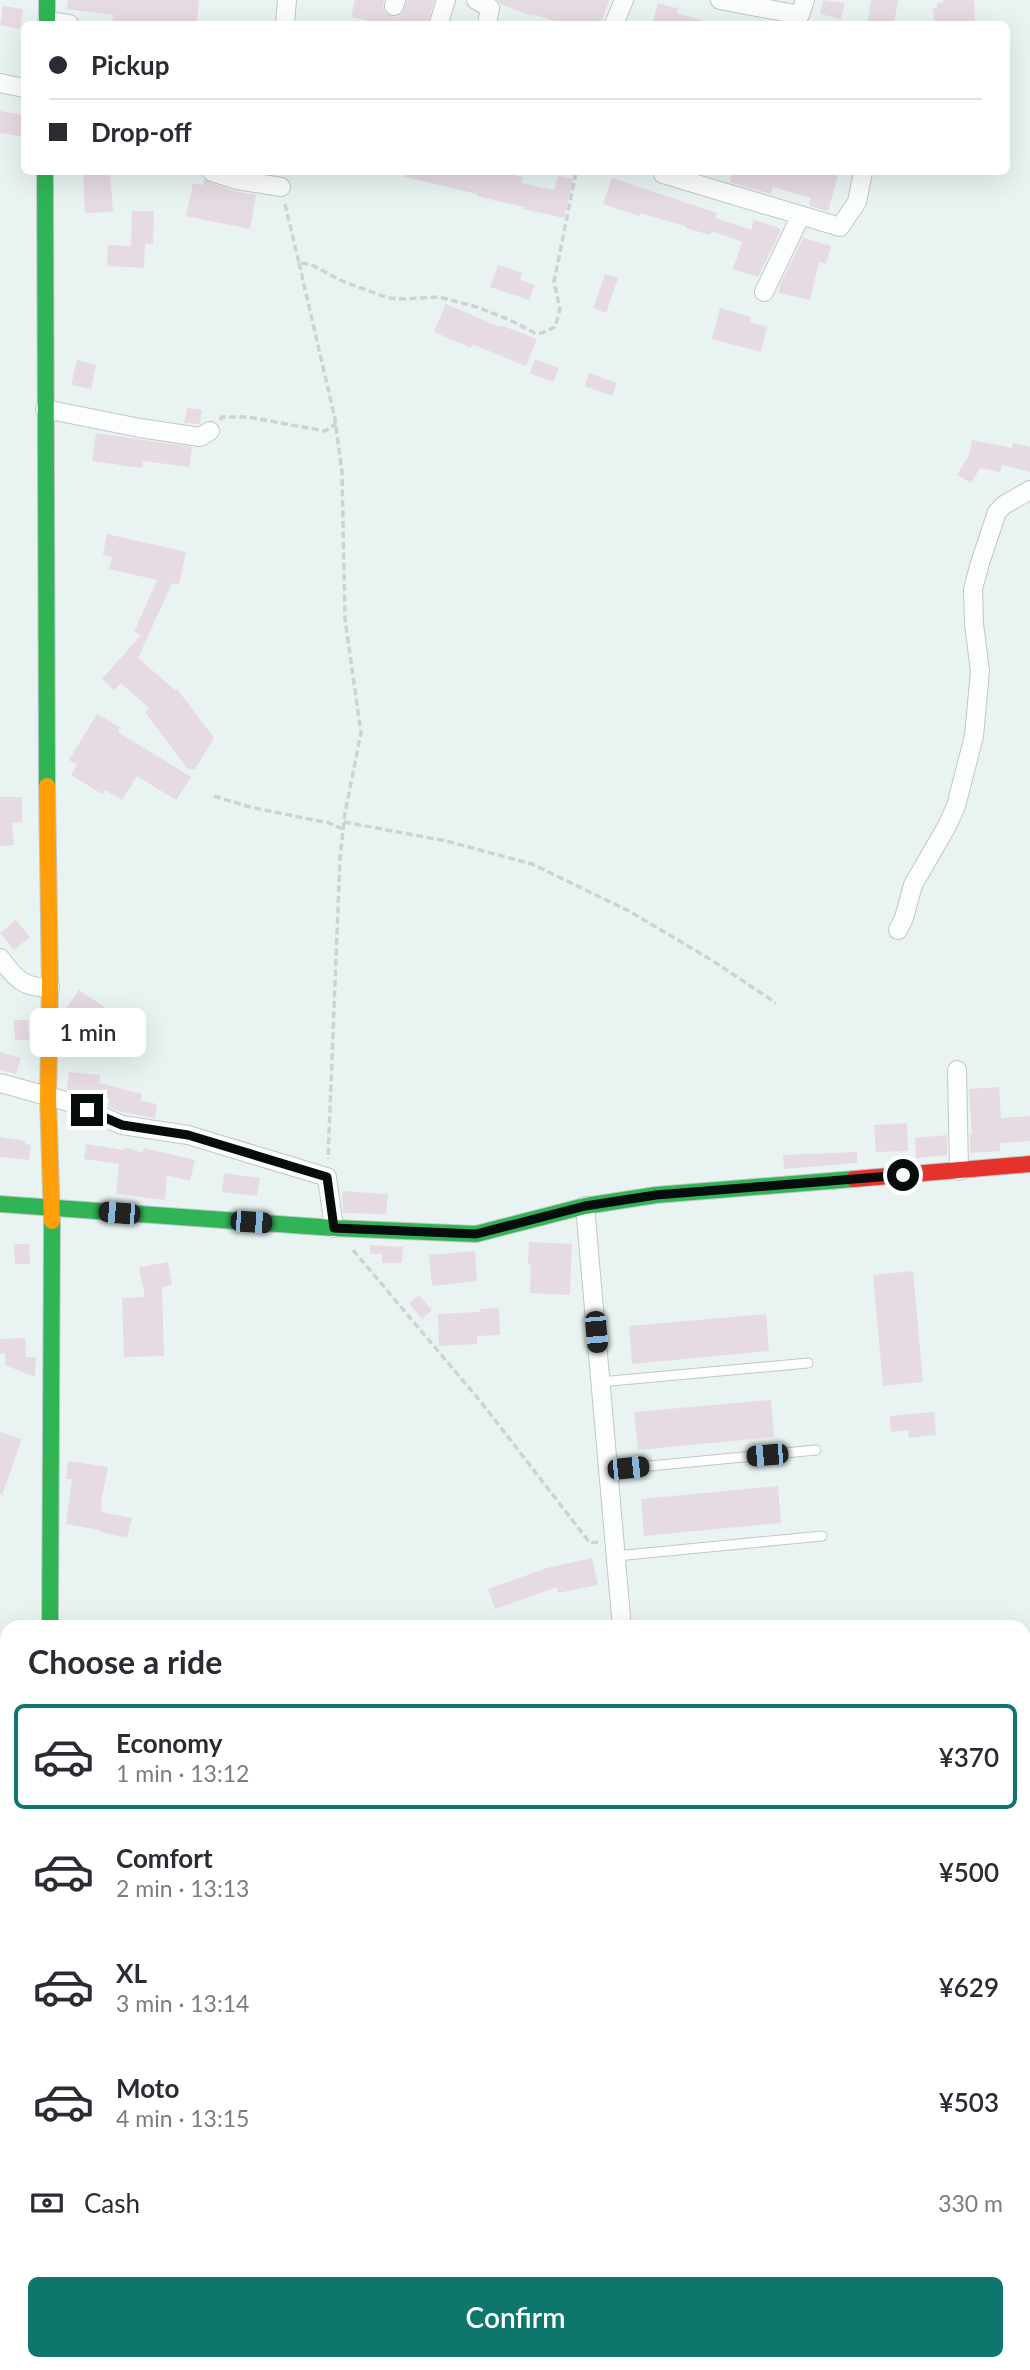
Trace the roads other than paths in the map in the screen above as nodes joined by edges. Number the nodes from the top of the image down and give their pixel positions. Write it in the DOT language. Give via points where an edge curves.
graph roads {
  1 [pos="47,0"];
  2 [pos="287,0"];
  3 [pos="446,0"];
  4 [pos="476,0"];
  5 [pos="624,0"];
  6 [pos="720,0"];
  7 [pos="805,0"];
  8 [pos="47,21"];
  9 [pos="285,21"];
  10 [pos="440,21"];
  11 [pos="488,21"];
  12 [pos="615,21"];
  13 [pos="0,83"];
  14 [pos="21,87"];
  15 [pos="45,175"];
  16 [pos="223,175"];
  17 [pos="666,175"];
  18 [pos="862,175"];
  19 [pos="281,187"];
  20 [pos="801,215"];
  21 [pos="764,292"];
  22 [pos="45,409"];
  23 [pos="210,431"];
  24 [pos="1030,490"];
  25 [pos="898,930"];
  26 [pos="0,958"];
  27 [pos="50,987"];
  28 [pos="957,1070"];
  29 [pos="0,1083"];
  30 [pos="48,1098"];
  31 [pos="1030,1164"];
  32 [pos="958,1171"];
  33 [pos="0,1204"];
  34 [pos="585,1206"];
  35 [pos="52,1207"];
  36 [pos="341,1228"];
  37 [pos="808,1363"];
  38 [pos="600,1382"];
  39 [pos="816,1450"];
  40 [pos="608,1470"];
  41 [pos="822,1536"];
  42 [pos="615,1548"];
  43 [pos="50,1620"];
  44 [pos="621,1620"];
  1 -- 8 [label="street"];
  2 -- 9 [label="street"];
  3 -- 10 [label="street"];
  4 -- 11 [label="street" via="490,8"];
  5 -- 12 [label="street"];
  6 -- 7 [label="street" via="800,15"];
  13 -- 14 [label="street"];
  15 -- 22 [label="street"];
  16 -- 19 [label="street"];
  17 -- 20 [label="street"];
  18 -- 20 [label="street" via="857,202 840,227"];
  20 -- 21 [label="street"];
  22 -- 23 [label="street" via="200,437"];
  22 -- 27 [label="street"];
  24 -- 25 [label="street" via="997,512 980,563 973,589 980,671 972,746 956,806 913,885"];
  26 -- 27 [label="street" via="18,980 33,988"];
  27 -- 30 [label="street"];
  28 -- 32 [label="street"];
  29 -- 30 [label="street"];
  30 -- 35 [label="street"];
  30 -- 36 [label="street" via="122,1125 188,1135 327,1177"];
  31 -- 32 [label="street"];
  32 -- 34 [label="street" via="656,1195"];
  33 -- 35 [label="street"];
  34 -- 36 [label="street" via="476,1234"];
  34 -- 38 [label="street"];
  35 -- 36 [label="street"];
  35 -- 43 [label="street"];
  37 -- 38 [label="lane"];
  38 -- 40 [label="street"];
  39 -- 40 [label="lane"];
  40 -- 42 [label="street"];
  41 -- 42 [label="lane"];
  42 -- 44 [label="street"];
}
